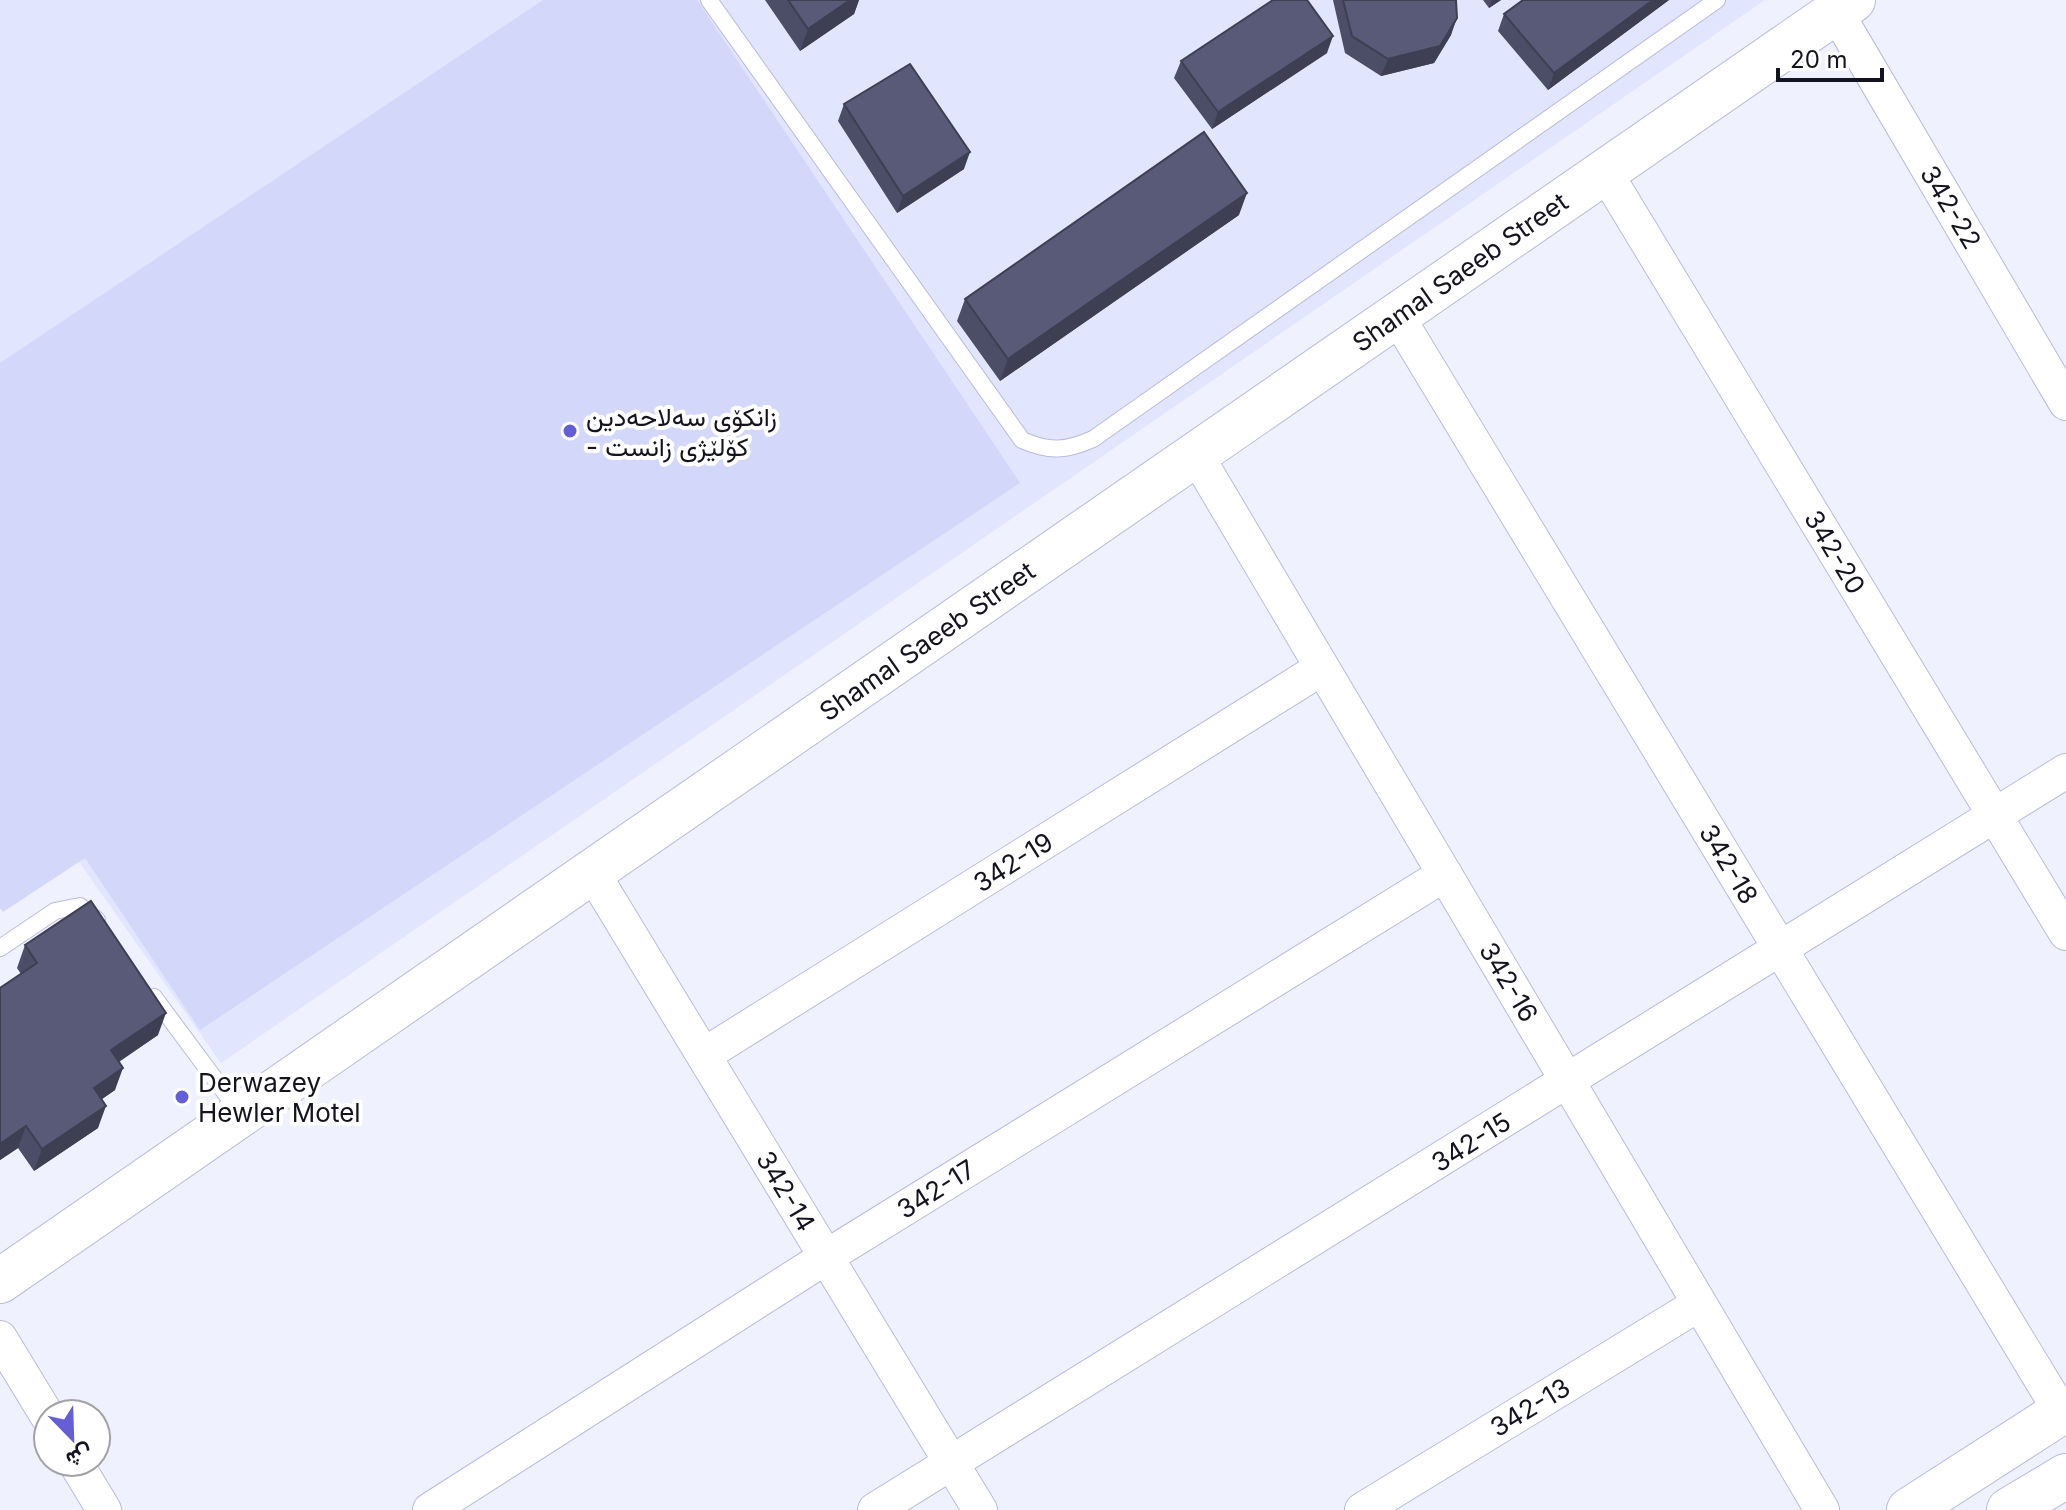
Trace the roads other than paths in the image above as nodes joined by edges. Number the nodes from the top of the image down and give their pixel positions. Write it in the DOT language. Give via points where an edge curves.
graph roads {
  1 [pos="709,0"];
  2 [pos="1717,0"];
  3 [pos="1694,6"];
  4 [pos="1844,6"];
  5 [pos="1605,172"];
  6 [pos="1397,316"];
  7 [pos="2066,403"];
  8 [pos="1196,455"];
  9 [pos="1322,668"];
  10 [pos="2066,771"];
  11 [pos="1995,816"];
  12 [pos="592,872"];
  13 [pos="1445,874"];
  14 [pos="103,928"];
  15 [pos="2066,933"];
  16 [pos="0,948"];
  17 [pos="1781,949"];
  18 [pos="148,989"];
  19 [pos="704,1055"];
  20 [pos="1568,1082"];
  21 [pos="241,1114"];
  22 [pos="826,1257"];
  23 [pos="0,1281"];
  24 [pos="1699,1304"];
  25 [pos="0,1338"];
  26 [pos="36,1398"];
  27 [pos="2063,1411"];
  28 [pos="951,1463"];
  29 [pos="2066,1476"];
  30 [pos="85,1478"];
  31 [pos="104,1510"];
  32 [pos="430,1510"];
  33 [pos="875,1510"];
  34 [pos="980,1510"];
  35 [pos="1362,1510"];
  36 [pos="1822,1510"];
  37 [pos="1909,1510"];
  38 [pos="2009,1510"];
  1 -- 3 [label="lane" via="1022,440 1046,450 1070,449 1093,439"];
  2 -- 3 [label="lane"];
  4 -- 5 [label="main road, Shamal Saeeb Street"];
  4 -- 7 [label="street, 342-22"];
  5 -- 6 [label="main road, Shamal Saeeb Street"];
  5 -- 11 [label="street, 342-20"];
  6 -- 8 [label="main road, Shamal Saeeb Street"];
  6 -- 17 [label="street, 342-18"];
  8 -- 9 [label="street, 342-16"];
  8 -- 12 [label="main road, Shamal Saeeb Street"];
  9 -- 13 [label="street, 342-16"];
  9 -- 19 [label="street, 342-19"];
  10 -- 11 [label="street, 342-15"];
  11 -- 15 [label="street, 342-20"];
  11 -- 17 [label="street, 342-15"];
  12 -- 19 [label="street, 342-14"];
  12 -- 21 [label="main road, Shamal Saeeb Street"];
  13 -- 20 [label="street, 342-16"];
  13 -- 22 [label="street, 342-17"];
  14 -- 16 [label="lane" via="88,910 71,905"];
  17 -- 20 [label="street, 342-15"];
  17 -- 27 [label="street, 342-18"];
  18 -- 21 [label="lane"];
  19 -- 22 [label="street, 342-14"];
  20 -- 24 [label="street, 342-16"];
  20 -- 28 [label="street, 342-15"];
  21 -- 23 [label="main road, Shamal Saeeb Street"];
  22 -- 28 [label="street, 342-14"];
  22 -- 32 [label="street, 342-17"];
  24 -- 35 [label="street, 342-13"];
  24 -- 36 [label="street, 342-16"];
  25 -- 26 [label="street"];
  27 -- 37 [label="main road"];
  28 -- 33 [label="street, 342-15"];
  28 -- 34 [label="street, 342-14"];
  29 -- 38 [label="main road"];
  30 -- 31 [label="street"];
}
